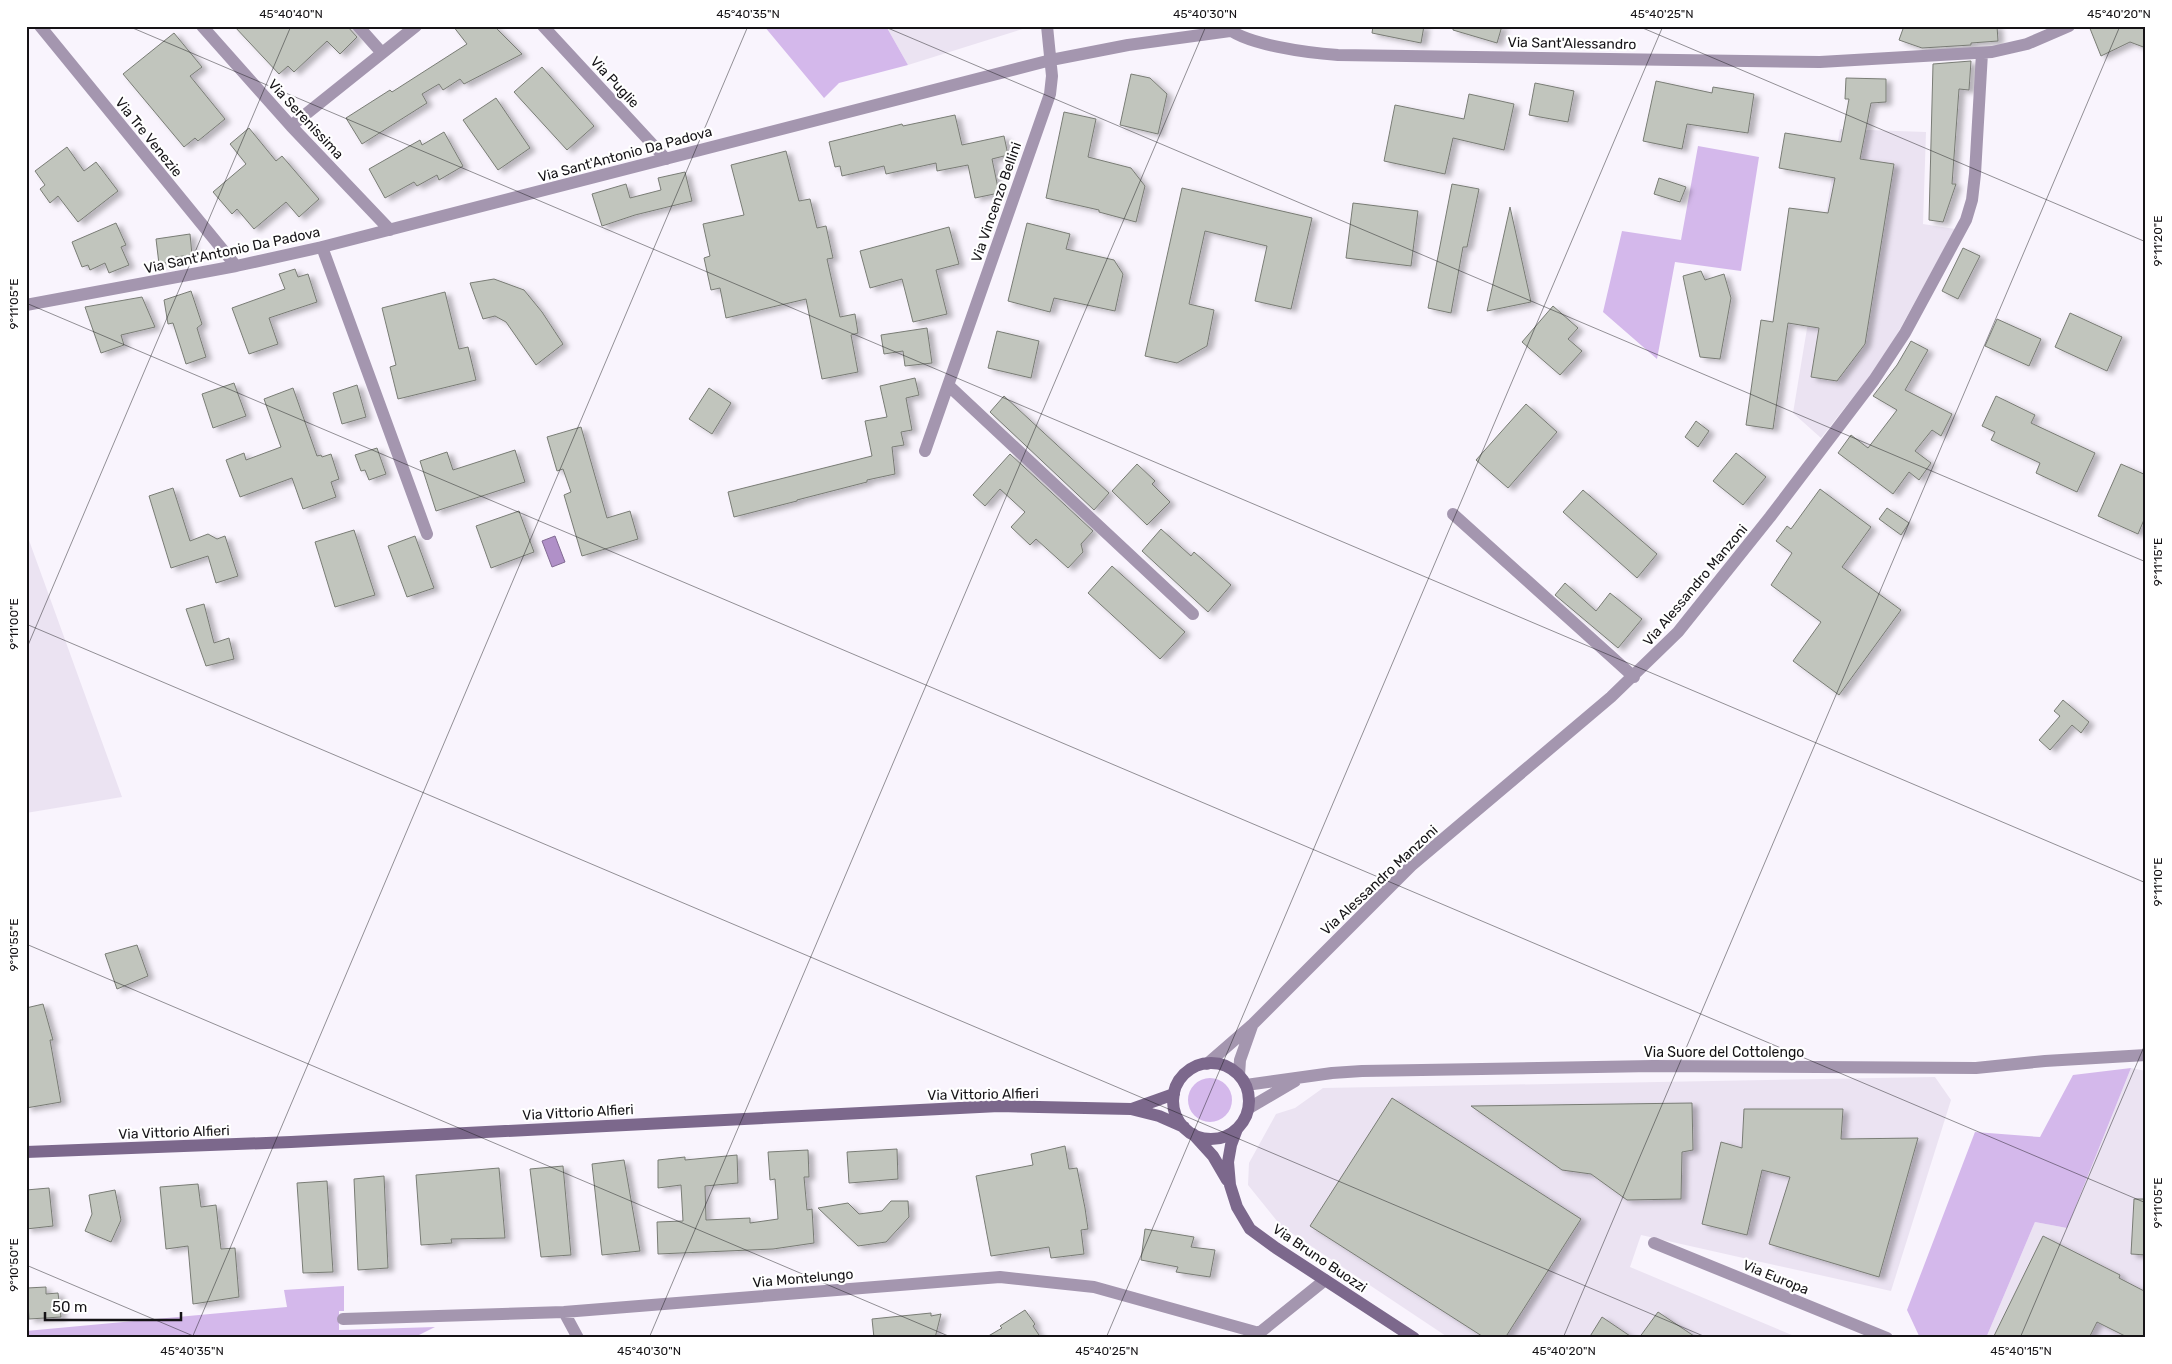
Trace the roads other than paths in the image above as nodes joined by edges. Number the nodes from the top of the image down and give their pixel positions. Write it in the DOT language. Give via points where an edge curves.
graph roads {
  1 [pos="40,26"];
  2 [pos="202,26"];
  3 [pos="358,26"];
  4 [pos="416,26"];
  5 [pos="543,26"];
  6 [pos="1047,26"];
  7 [pos="2069,26"];
  8 [pos="1227,29"];
  9 [pos="382,53"];
  10 [pos="1982,53"];
  11 [pos="1051,60"];
  12 [pos="291,126"];
  13 [pos="666,158"];
  14 [pos="390,230"];
  15 [pos="322,247"];
  16 [pos="236,266"];
  17 [pos="26,305"];
  18 [pos="948,385"];
  19 [pos="925,451"];
  20 [pos="1453,514"];
  21 [pos="427,534"];
  22 [pos="1193,614"];
  23 [pos="1634,677"];
  24 [pos="1254,1024"];
  25 [pos="2146,1055"];
  26 [pos="1207,1064"];
  27 [pos="1301,1078"];
  28 [pos="1242,1080"];
  29 [pos="1174,1094"];
  30 [pos="1249,1108"];
  31 [pos="1131,1109"];
  32 [pos="1237,1129"];
  33 [pos="1188,1131"];
  34 [pos="26,1152"];
  35 [pos="1230,1185"];
  36 [pos="1654,1243"];
  37 [pos="1325,1280"];
  38 [pos="564,1312"];
  39 [pos="343,1319"];
  40 [pos="1256,1335"];
  41 [pos="578,1338"];
  42 [pos="1414,1338"];
  43 [pos="1887,1338"];
  1 -- 16 [label="street, Via Tre Venezie"];
  2 -- 12 [label="street, Via Serenissima"];
  3 -- 9 [label="street"];
  4 -- 9 [label="street"];
  5 -- 13 [label="street, Via Puglie"];
  6 -- 11 [label="street, Via Vincenzo Bellini"];
  7 -- 10 [label="street, Via Sant'Alessandro" via="2027,44"];
  8 -- 10 [label="street, Via Sant'Alessandro" via="1277,46 1348,56 1820,62"];
  8 -- 11 [label="street, Via Sant'Antonio Da Padova"];
  9 -- 12 [label="street"];
  10 -- 23 [label="street, Via Alessandro Manzoni" via="1975,174 1970,210 1958,238 1905,333 1867,390 1707,597"];
  11 -- 13 [label="street, Via Sant'Antonio Da Padova"];
  11 -- 18 [label="street, Via Vincenzo Bellini" via="1050,94"];
  12 -- 14 [label="street, Via Serenissima"];
  13 -- 14 [label="street, Via Sant'Antonio Da Padova"];
  14 -- 15 [label="street, Via Sant'Antonio Da Padova"];
  15 -- 16 [label="street, Via Sant'Antonio Da Padova"];
  15 -- 21 [label="street"];
  16 -- 17 [label="street, Via Sant'Antonio Da Padova"];
  18 -- 19 [label="street, Via Vincenzo Bellini"];
  18 -- 22 [label="street"];
  20 -- 23 [label="street"];
  23 -- 24 [label="street, Via Alessandro Manzoni" via="1411,866"];
  24 -- 26 [label="street, Via Alessandro Manzoni"];
  24 -- 28 [label="street, Via Alessandro Manzoni" via="1240,1060"];
  25 -- 27 [label="street, Via Suore del Cottolengo" via="1976,1068 1643,1066 1362,1071"];
  26 -- 28 [label="street" via="1224,1066"];
  26 -- 29 [label="street" via="1186,1074"];
  27 -- 28 [label="street, Via Suore del Cottolengo"];
  27 -- 30 [label="street, Via Suore del Cottolengo"];
  28 -- 30 [label="street" via="1249,1096"];
  29 -- 31 [label="street, Via Vittorio Alfieri"];
  29 -- 33 [label="street" via="1177,1117"];
  30 -- 32 [label="street"];
  31 -- 33 [label="street, Via Vittorio Alfieri" via="1159,1116"];
  31 -- 34 [label="street, Via Vittorio Alfieri" via="999,1106 291,1142"];
  32 -- 33 [label="street" via="1216,1139"];
  32 -- 35 [label="street, Via Bruno Buozzi" via="1228,1162"];
  33 -- 35 [label="street, Via Bruno Buozzi" via="1212,1156"];
  35 -- 37 [label="street, Via Bruno Buozzi" via="1237,1207 1250,1229"];
  36 -- 43 [label="street, Via Europa"];
  37 -- 40 [label="street"];
  37 -- 42 [label="street, Via Bruno Buozzi"];
  38 -- 39 [label="street, Via Montelungo"];
  38 -- 40 [label="street, Via Montelungo" via="1000,1277 1094,1287"];
  38 -- 41 [label="street"];
}
